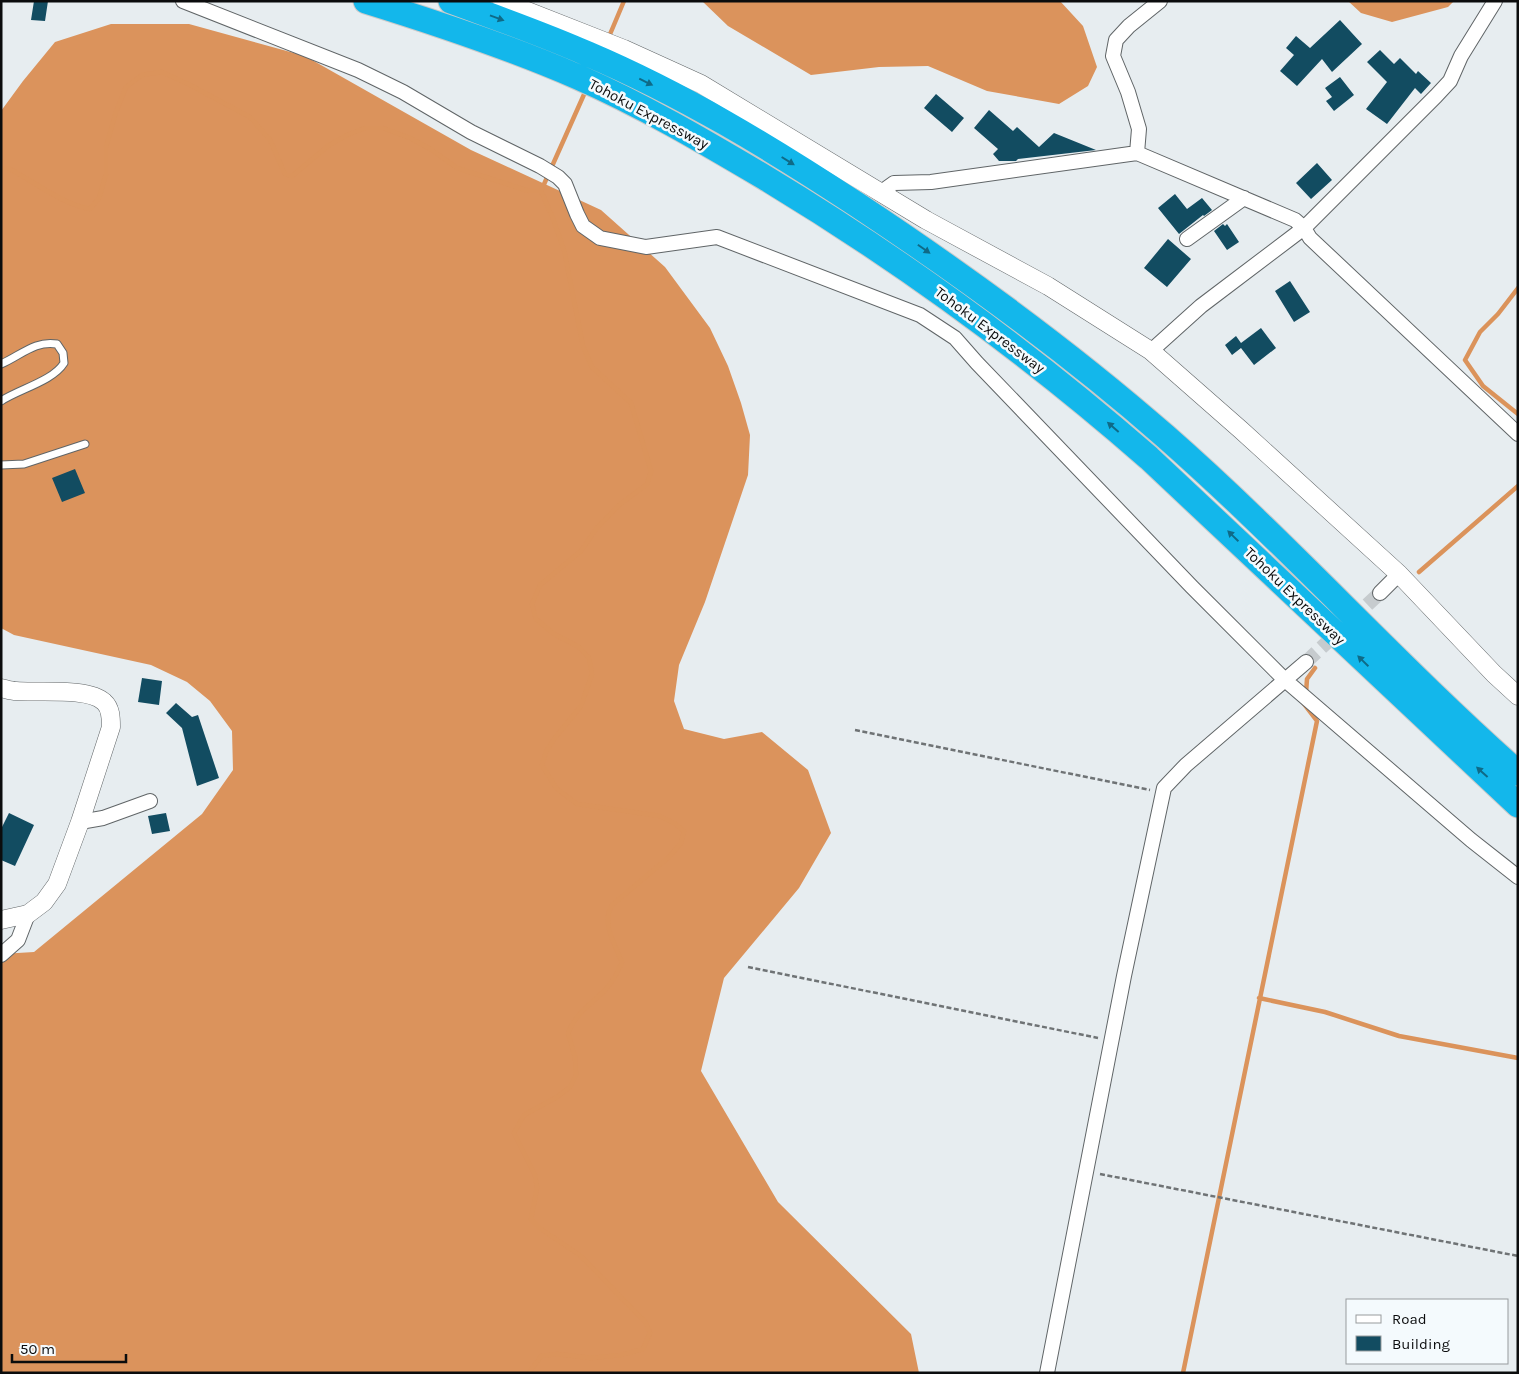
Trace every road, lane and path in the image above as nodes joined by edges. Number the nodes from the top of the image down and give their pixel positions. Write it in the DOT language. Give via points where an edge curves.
graph roads {
  1 [pos="183,1"];
  2 [pos="366,1"];
  3 [pos="451,1"];
  4 [pos="502,1"];
  5 [pos="1160,1"];
  6 [pos="1494,1"];
  7 [pos="1138,153"];
  8 [pos="880,193"];
  9 [pos="1244,198"];
  10 [pos="1304,228"];
  11 [pos="1187,239"];
  12 [pos="1151,351"];
  13 [pos="1,364"];
  14 [pos="1,401"];
  15 [pos="1518,434"];
  16 [pos="85,444"];
  17 [pos="1,465"];
  18 [pos="1400,574"];
  19 [pos="1380,593"];
  20 [pos="1306,662"];
  21 [pos="1285,680"];
  22 [pos="1,688"];
  23 [pos="1518,696"];
  24 [pos="855,730"];
  25 [pos="1518,773"];
  26 [pos="1163,793"];
  27 [pos="150,801"];
  28 [pos="1518,805"];
  29 [pos="80,822"];
  30 [pos="1518,877"];
  31 [pos="28,914"];
  32 [pos="1,920"];
  33 [pos="1,956"];
  34 [pos="748,967"];
  35 [pos="1112,1040"];
  36 [pos="1086,1171"];
  37 [pos="1518,1256"];
  38 [pos="1047,1373"];
  1 -- 21 [label="street" via="358,70 540,166 565,184 583,226 600,238 646,247 716,237 920,315 955,338"];
  28 -- 2 [label="highway, Tohoku Expressway, one-way" via="1149,458 1089,406 906,268 803,201 651,113 578,77"];
  3 -- 25 [label="highway, Tohoku Expressway, one-way" via="590,54 739,131 818,179 984,291 1165,436"];
  4 -- 8 [label="street" via="624,49 701,84"];
  5 -- 7 [label="street" via="1128,26 1116,40 1113,56 1139,129"];
  6 -- 10 [label="street" via="1450,81"];
  7 -- 8 [label="street" via="931,182 894,183"];
  7 -- 9 [label="street"];
  8 -- 12 [label="street" via="1048,286"];
  9 -- 10 [label="street" via="1295,220"];
  9 -- 11 [label="street"];
  10 -- 12 [label="street" via="1202,306"];
  10 -- 15 [label="street" via="1310,238"];
  12 -- 18 [label="street"];
  13 -- 14 [label="lane" via="37,345 57,344 64,353 64,363 55,373"];
  16 -- 17 [label="lane" via="24,464"];
  18 -- 19 [label="street"];
  18 -- 23 [label="street"];
  20 -- 21 [label="street"];
  21 -- 26 [label="street" via="1186,766"];
  21 -- 30 [label="street"];
  22 -- 29 [label="street" via="71,692 96,697 108,706 111,727"];
  24 -- 26 [label="path"];
  26 -- 35 [label="street"];
  27 -- 29 [label="street" via="103,818"];
  29 -- 31 [label="street" via="57,884 44,902"];
  31 -- 32 [label="street"];
  31 -- 33 [label="street" via="18,940"];
  34 -- 35 [label="path"];
  35 -- 36 [label="street"];
  36 -- 37 [label="path"];
  36 -- 38 [label="street"];
}
